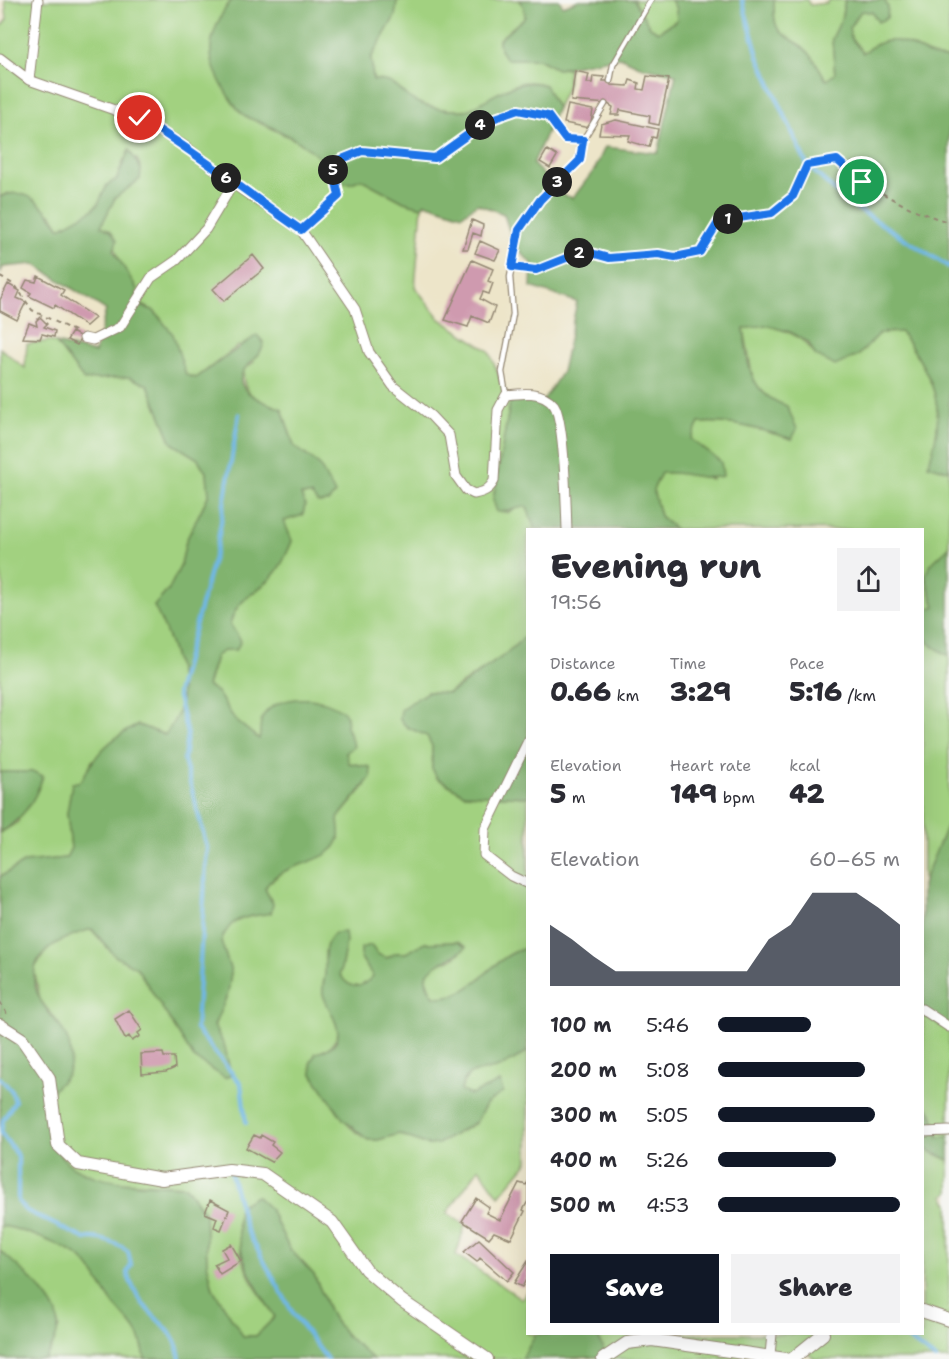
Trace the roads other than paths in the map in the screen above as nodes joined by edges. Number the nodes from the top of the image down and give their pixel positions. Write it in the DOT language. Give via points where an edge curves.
graph roads {
  1 [pos="38,0"];
  2 [pos="651,0"];
  3 [pos="0,58"];
  4 [pos="29,80"];
  5 [pos="610,81"];
  6 [pos="604,104"];
  7 [pos="233,184"];
  8 [pos="84,338"];
  9 [pos="506,395"];
  10 [pos="567,528"];
  11 [pos="526,745"];
  12 [pos="526,883"];
  13 [pos="924,1010"];
  14 [pos="0,1025"];
  15 [pos="949,1028"];
  16 [pos="949,1131"];
  17 [pos="924,1132"];
  18 [pos="924,1312"];
  19 [pos="949,1320"];
  20 [pos="772,1335"];
  21 [pos="822,1335"];
  22 [pos="770,1356"];
  23 [pos="487,1359"];
  24 [pos="603,1359"];
  25 [pos="786,1359"];
  26 [pos="792,1359"];
  1 -- 4 [label="street"];
  2 -- 5 [label="lane" via="613,65"];
  3 -- 4 [label="street"];
  4 -- 7 [label="street" via="140,118 188,148"];
  6 -- 9 [label="lane" via="583,140 580,160 540,200 519,230 512,267 513,314 502,372"];
  7 -- 8 [label="street" via="206,229 177,260 151,278 120,327 93,340"];
  7 -- 9 [label="street" via="301,230 355,309 369,352 393,386 448,435 456,476 474,494 490,489 494,481 498,410"];
  9 -- 10 [label="street" via="541,395 554,405 561,437"];
  11 -- 12 [label="street" via="485,829 484,855"];
  13 -- 15 [label="street"];
  14 -- 23 [label="street" via="22,1039 49,1078 58,1145 78,1164 162,1179 229,1170 262,1174 332,1222 366,1270 402,1301"];
  16 -- 17 [label="street"];
  18 -- 19 [label="street"];
  20 -- 22 [label="street"];
  21 -- 26 [label="street"];
  22 -- 24 [label="street" via="652,1340 627,1343"];
  22 -- 25 [label="street"];
}
